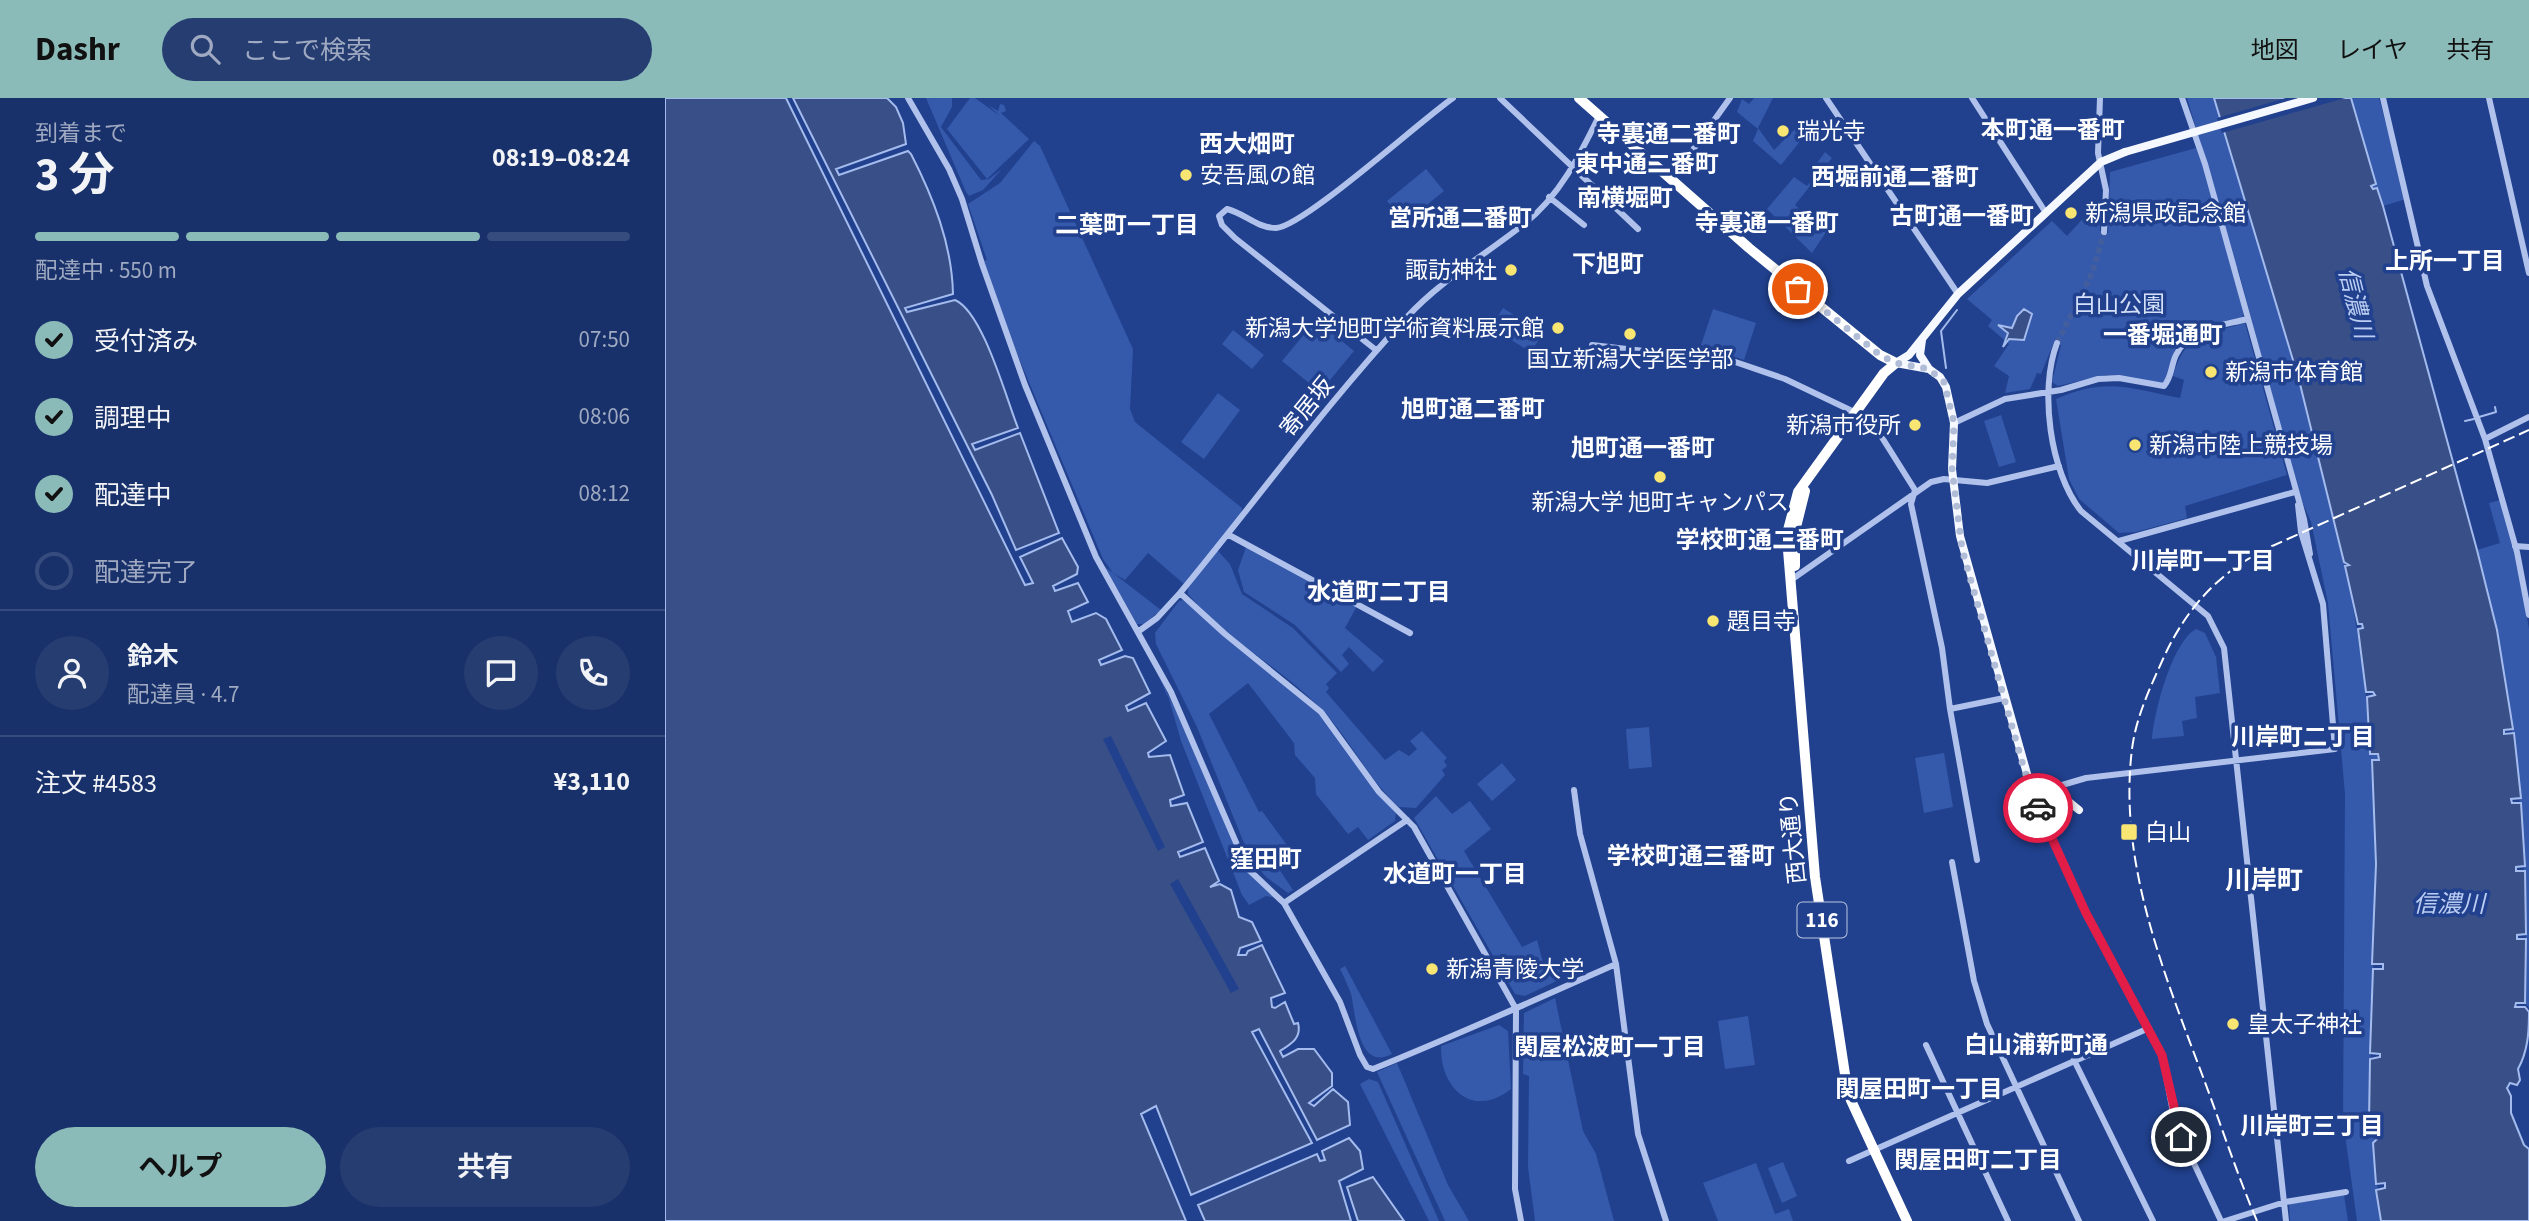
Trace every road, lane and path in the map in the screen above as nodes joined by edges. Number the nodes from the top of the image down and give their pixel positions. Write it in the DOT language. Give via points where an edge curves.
graph roads {
  1 [pos="908,98"];
  2 [pos="1437,98"];
  3 [pos="1453,98"];
  4 [pos="1500,98"];
  5 [pos="1579,98"];
  6 [pos="1730,98"];
  7 [pos="1826,98"];
  8 [pos="1972,98"];
  9 [pos="2100,98"];
  10 [pos="2182,98"];
  11 [pos="2313,98"];
  12 [pos="2383,98"];
  13 [pos="2489,98"];
  14 [pos="1442,106"];
  15 [pos="1599,116"];
  16 [pos="2101,162"];
  17 [pos="1573,169"];
  18 [pos="1672,179"];
  19 [pos="1549,197"];
  20 [pos="2046,213"];
  21 [pos="1584,225"];
  22 [pos="1638,229"];
  23 [pos="2104,232"];
  24 [pos="2529,273"];
  25 [pos="1958,294"];
  26 [pos="2248,319"];
  27 [pos="1923,337"];
  28 [pos="2057,343"];
  29 [pos="1592,345"];
  30 [pos="1376,351"];
  31 [pos="1896,363"];
  32 [pos="1929,369"];
  33 [pos="2047,393"];
  34 [pos="1856,412"];
  35 [pos="2529,418"];
  36 [pos="1954,423"];
  37 [pos="2485,439"];
  38 [pos="1818,461"];
  39 [pos="2059,466"];
  40 [pos="1952,479"];
  41 [pos="1915,490"];
  42 [pos="2295,492"];
  43 [pos="1779,524"];
  44 [pos="1788,530"];
  45 [pos="1229,535"];
  46 [pos="2119,541"];
  47 [pos="2515,546"];
  48 [pos="2529,547"];
  49 [pos="1792,579"];
  50 [pos="1180,593"];
  51 [pos="2529,615"];
  52 [pos="1139,631"];
  53 [pos="1410,633"];
  54 [pos="2004,698"];
  55 [pos="1950,709"];
  56 [pos="2236,761"];
  57 [pos="2052,788"];
  58 [pos="1574,790"];
  59 [pos="2032,795"];
  60 [pos="2079,810"];
  61 [pos="1407,820"];
  62 [pos="1977,860"];
  63 [pos="1952,862"];
  64 [pos="1284,903"];
  65 [pos="1616,964"];
  66 [pos="1516,1009"];
  67 [pos="2148,1028"];
  68 [pos="1926,1045"];
  69 [pos="2074,1060"];
  70 [pos="2014,1088"];
  71 [pos="1958,1114"];
  72 [pos="1874,1150"];
  73 [pos="1849,1161"];
  74 [pos="2346,1192"];
  75 [pos="2284,1202"];
  76 [pos="1521,1221"];
  77 [pos="1666,1221"];
  78 [pos="1907,1221"];
  79 [pos="2008,1221"];
  80 [pos="2079,1221"];
  81 [pos="2153,1221"];
  82 [pos="2223,1221"];
  83 [pos="2286,1221"];
  1 -- 52 [label="street" via="963,199 1025,385 1096,556"];
  2 -- 14 [label="street"];
  3 -- 14 [label="street"];
  4 -- 17 [label="street"];
  5 -- 15 [label="highway"];
  6 -- 18 [label="street"];
  7 -- 25 [label="street"];
  8 -- 20 [label="street"];
  9 -- 16 [label="street" via="2097,140"];
  10 -- 26 [label="street"];
  11 -- 16 [label="main road, bridge"];
  12 -- 37 [label="street" via="2427,286"];
  13 -- 24 [label="street"];
  14 -- 30 [label="street" via="1286,227 1259,225 1227,209 1219,216 1221,225 1235,238"];
  15 -- 17 [label="street, 寄居坂"];
  15 -- 18 [label="highway"];
  16 -- 20 [label="main road"];
  16 -- 23 [label="street" via="2106,190"];
  17 -- 19 [label="street, 寄居坂"];
  17 -- 22 [label="street"];
  18 -- 31 [label="highway" via="1862,341"];
  19 -- 21 [label="street"];
  19 -- 30 [label="street, 寄居坂" via="1522,226 1409,314"];
  20 -- 25 [label="main road"];
  25 -- 27 [label="main road"];
  26 -- 33 [label="street" via="2192,335 2176,355 2164,386 2105,378"];
  26 -- 42 [label="street"];
  27 -- 31 [label="main road"];
  27 -- 32 [label="main road" via="1920,355"];
  28 -- 33 [label="street"];
  29 -- 34 [label="street" via="1679,355 1706,352 1785,379"];
  30 -- 45 [label="street, 寄居坂"];
  31 -- 32 [label="main road"];
  31 -- 34 [label="highway, 西大通り / 116"];
  32 -- 36 [label="main road" via="1944,382"];
  33 -- 36 [label="street" via="2005,400"];
  33 -- 39 [label="street"];
  34 -- 38 [label="highway, 西大通り / 116"];
  34 -- 41 [label="street" via="1871,420"];
  35 -- 37 [label="street"];
  36 -- 40 [label="main road"];
  37 -- 47 [label="street"];
  38 -- 44 [label="highway, 西大通り / 116" via="1798,492"];
  38 -- 49 [label="highway, 西大通り / 116" via="1797,520"];
  39 -- 40 [label="street" via="1981,484"];
  39 -- 46 [label="street" via="2072,500"];
  40 -- 41 [label="street"];
  40 -- 54 [label="main road" via="1962,549"];
  41 -- 49 [label="street"];
  41 -- 55 [label="street" via="1911,504 1942,648"];
  42 -- 46 [label="street"];
  42 -- 56 [label="street" via="2323,604 2335,749"];
  43 -- 44 [label="highway"];
  44 -- 49 [label="highway, 西大通り / 116"];
  45 -- 50 [label="street, 寄居坂"];
  45 -- 53 [label="street"];
  46 -- 56 [label="street" via="2216,627 2225,655"];
  47 -- 48 [label="street"];
  47 -- 51 [label="street"];
  49 -- 72 [label="highway, 西大通り / 116" via="1815,877 1849,1094"];
  50 -- 52 [label="street, 寄居坂"];
  50 -- 61 [label="street" via="1321,712 1379,792"];
  52 -- 64 [label="street" via="1188,728 1247,868"];
  54 -- 55 [label="street"];
  54 -- 59 [label="main road"];
  55 -- 62 [label="street"];
  56 -- 57 [label="street" via="2086,778"];
  56 -- 75 [label="street"];
  57 -- 59 [label="main road"];
  57 -- 60 [label="main road"];
  58 -- 65 [label="street" via="1581,842"];
  59 -- 67 [label="street" via="2086,913"];
  61 -- 64 [label="street"];
  61 -- 66 [label="street"];
  63 -- 70 [label="street" via="1976,988"];
  64 -- 66 [label="street" via="1340,1002 1354,1043 1371,1070"];
  65 -- 66 [label="street"];
  65 -- 77 [label="street" via="1638,1134"];
  66 -- 76 [label="street" via="1515,1189"];
  67 -- 69 [label="street"];
  67 -- 82 [label="street" via="2168,1072 2175,1123"];
  68 -- 71 [label="street"];
  69 -- 70 [label="street"];
  69 -- 81 [label="street"];
  70 -- 71 [label="street"];
  70 -- 80 [label="street"];
  71 -- 72 [label="street"];
  71 -- 79 [label="street"];
  72 -- 73 [label="street"];
  72 -- 78 [label="highway, 西大通り / 116"];
  74 -- 75 [label="street"];
  75 -- 82 [label="street"];
  75 -- 83 [label="street"];
}
